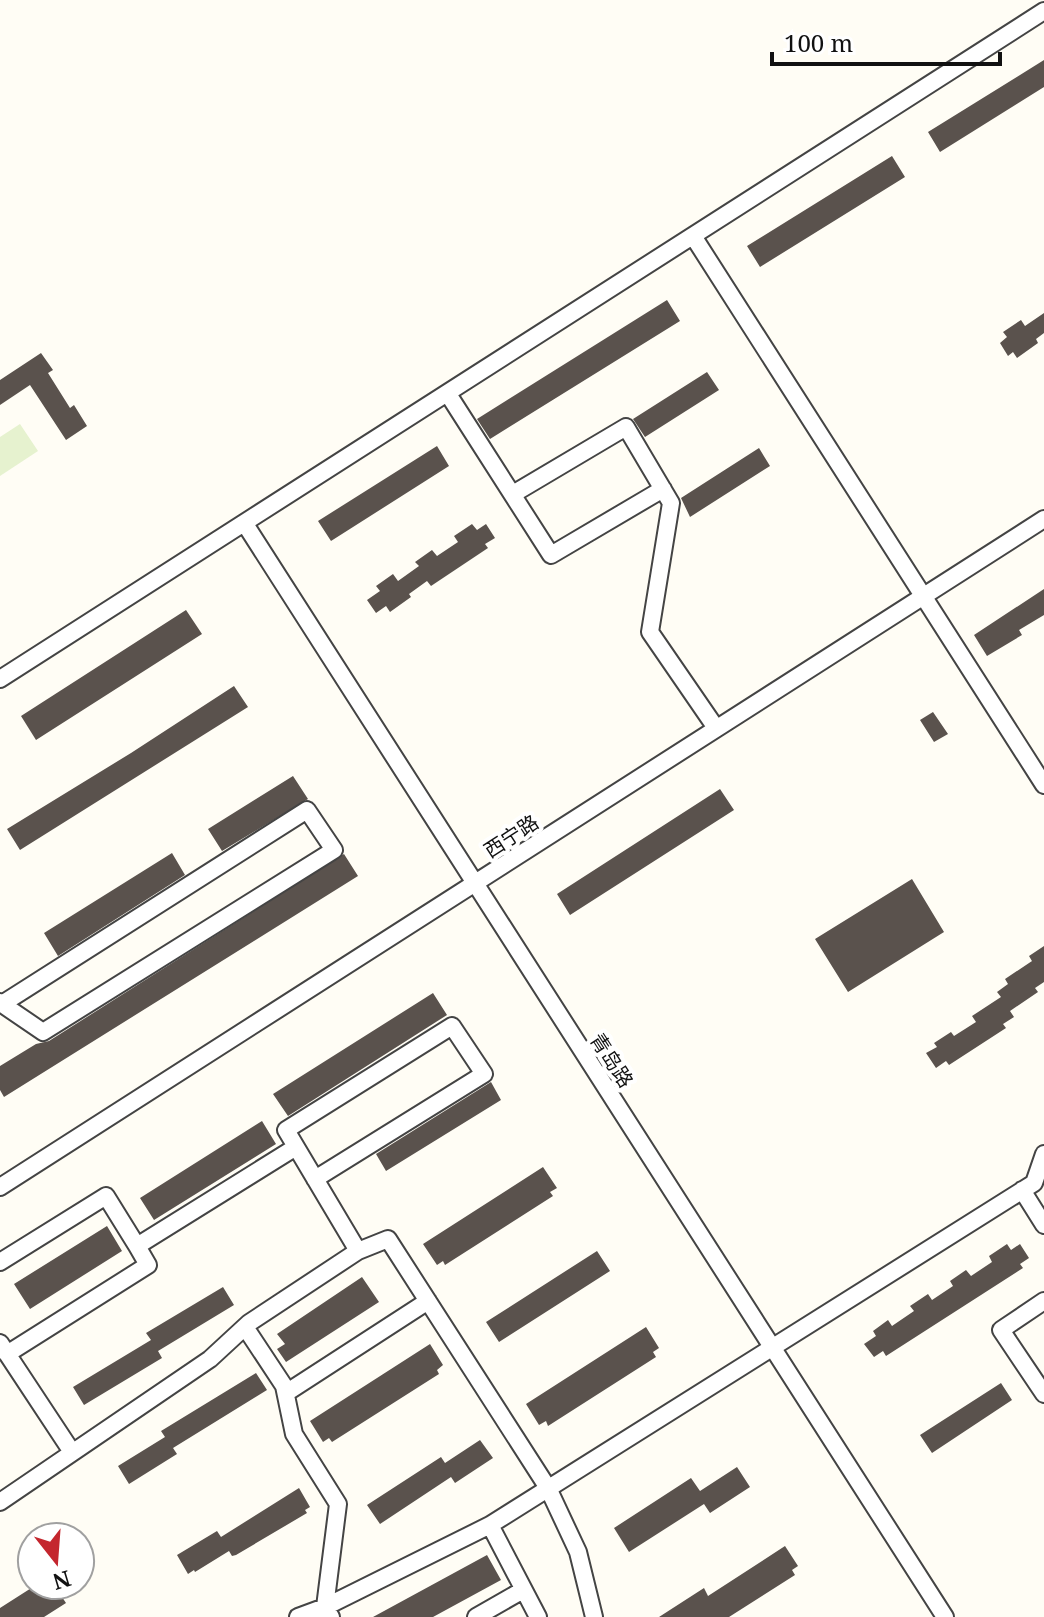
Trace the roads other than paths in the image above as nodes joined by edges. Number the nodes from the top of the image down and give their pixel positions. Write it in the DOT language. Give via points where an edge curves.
graph roads {
  1 [pos="1044,11"];
  2 [pos="693,236"];
  3 [pos="448,394"];
  4 [pos="663,489"];
  5 [pos="513,494"];
  6 [pos="1044,519"];
  7 [pos="245,524"];
  8 [pos="923,596"];
  9 [pos="0,679"];
  10 [pos="716,728"];
  11 [pos="1044,785"];
  12 [pos="475,883"];
  13 [pos="1,1003"];
  14 [pos="296,1147"];
  15 [pos="1044,1154"];
  16 [pos="315,1179"];
  17 [pos="3,1180"];
  18 [pos="1022,1190"];
  19 [pos="1044,1225"];
  20 [pos="137,1246"];
  21 [pos="358,1251"];
  22 [pos="0,1262"];
  23 [pos="428,1301"];
  24 [pos="1044,1301"];
  25 [pos="245,1327"];
  26 [pos="772,1346"];
  27 [pos="4,1348"];
  28 [pos="286,1393"];
  29 [pos="1044,1394"];
  30 [pos="72,1452"];
  31 [pos="548,1488"];
  32 [pos="0,1502"];
  33 [pos="490,1525"];
  34 [pos="523,1590"];
  35 [pos="328,1612"];
  36 [pos="298,1617"];
  37 [pos="476,1617"];
  38 [pos="538,1617"];
  39 [pos="594,1617"];
  40 [pos="945,1617"];
  1 -- 2 [label="street"];
  2 -- 3 [label="street"];
  2 -- 8 [label="street"];
  3 -- 5 [label="street"];
  3 -- 7 [label="street"];
  4 -- 5 [label="street" via="551,555"];
  4 -- 5 [label="street" via="626,427"];
  4 -- 10 [label="street" via="671,503 650,632"];
  6 -- 8 [label="street, 西宁路"];
  7 -- 9 [label="street"];
  7 -- 12 [label="street, 青岛路"];
  8 -- 10 [label="street, 西宁路"];
  8 -- 11 [label="street"];
  10 -- 12 [label="street, 西宁路"];
  12 -- 17 [label="street, 西宁路"];
  12 -- 26 [label="street, 青岛路"];
  13 -- 13 [label="street" via="43,1032 334,850 307,810"];
  14 -- 16 [label="street"];
  14 -- 16 [label="street" via="286,1130 452,1026 484,1074"];
  14 -- 20 [label="street"];
  15 -- 18 [label="street" via="1034,1183"];
  16 -- 21 [label="street"];
  18 -- 19 [label="street"];
  18 -- 26 [label="street"];
  20 -- 22 [label="street" via="106,1196"];
  20 -- 27 [label="street" via="148,1265"];
  21 -- 23 [label="street" via="388,1239"];
  21 -- 25 [label="street"];
  23 -- 28 [label="street"];
  23 -- 31 [label="street"];
  24 -- 29 [label="street" via="1001,1330"];
  25 -- 28 [label="street"];
  25 -- 30 [label="street" via="210,1359"];
  26 -- 31 [label="street"];
  26 -- 40 [label="street, 青岛路"];
  27 -- 30 [label="street"];
  28 -- 35 [label="street" via="294,1434 338,1504"];
  30 -- 32 [label="street"];
  31 -- 33 [label="street"];
  31 -- 39 [label="street" via="578,1552"];
  33 -- 34 [label="street"];
  33 -- 35 [label="street"];
  34 -- 37 [label="street"];
  34 -- 38 [label="street"];
  35 -- 36 [label="street"];
}
